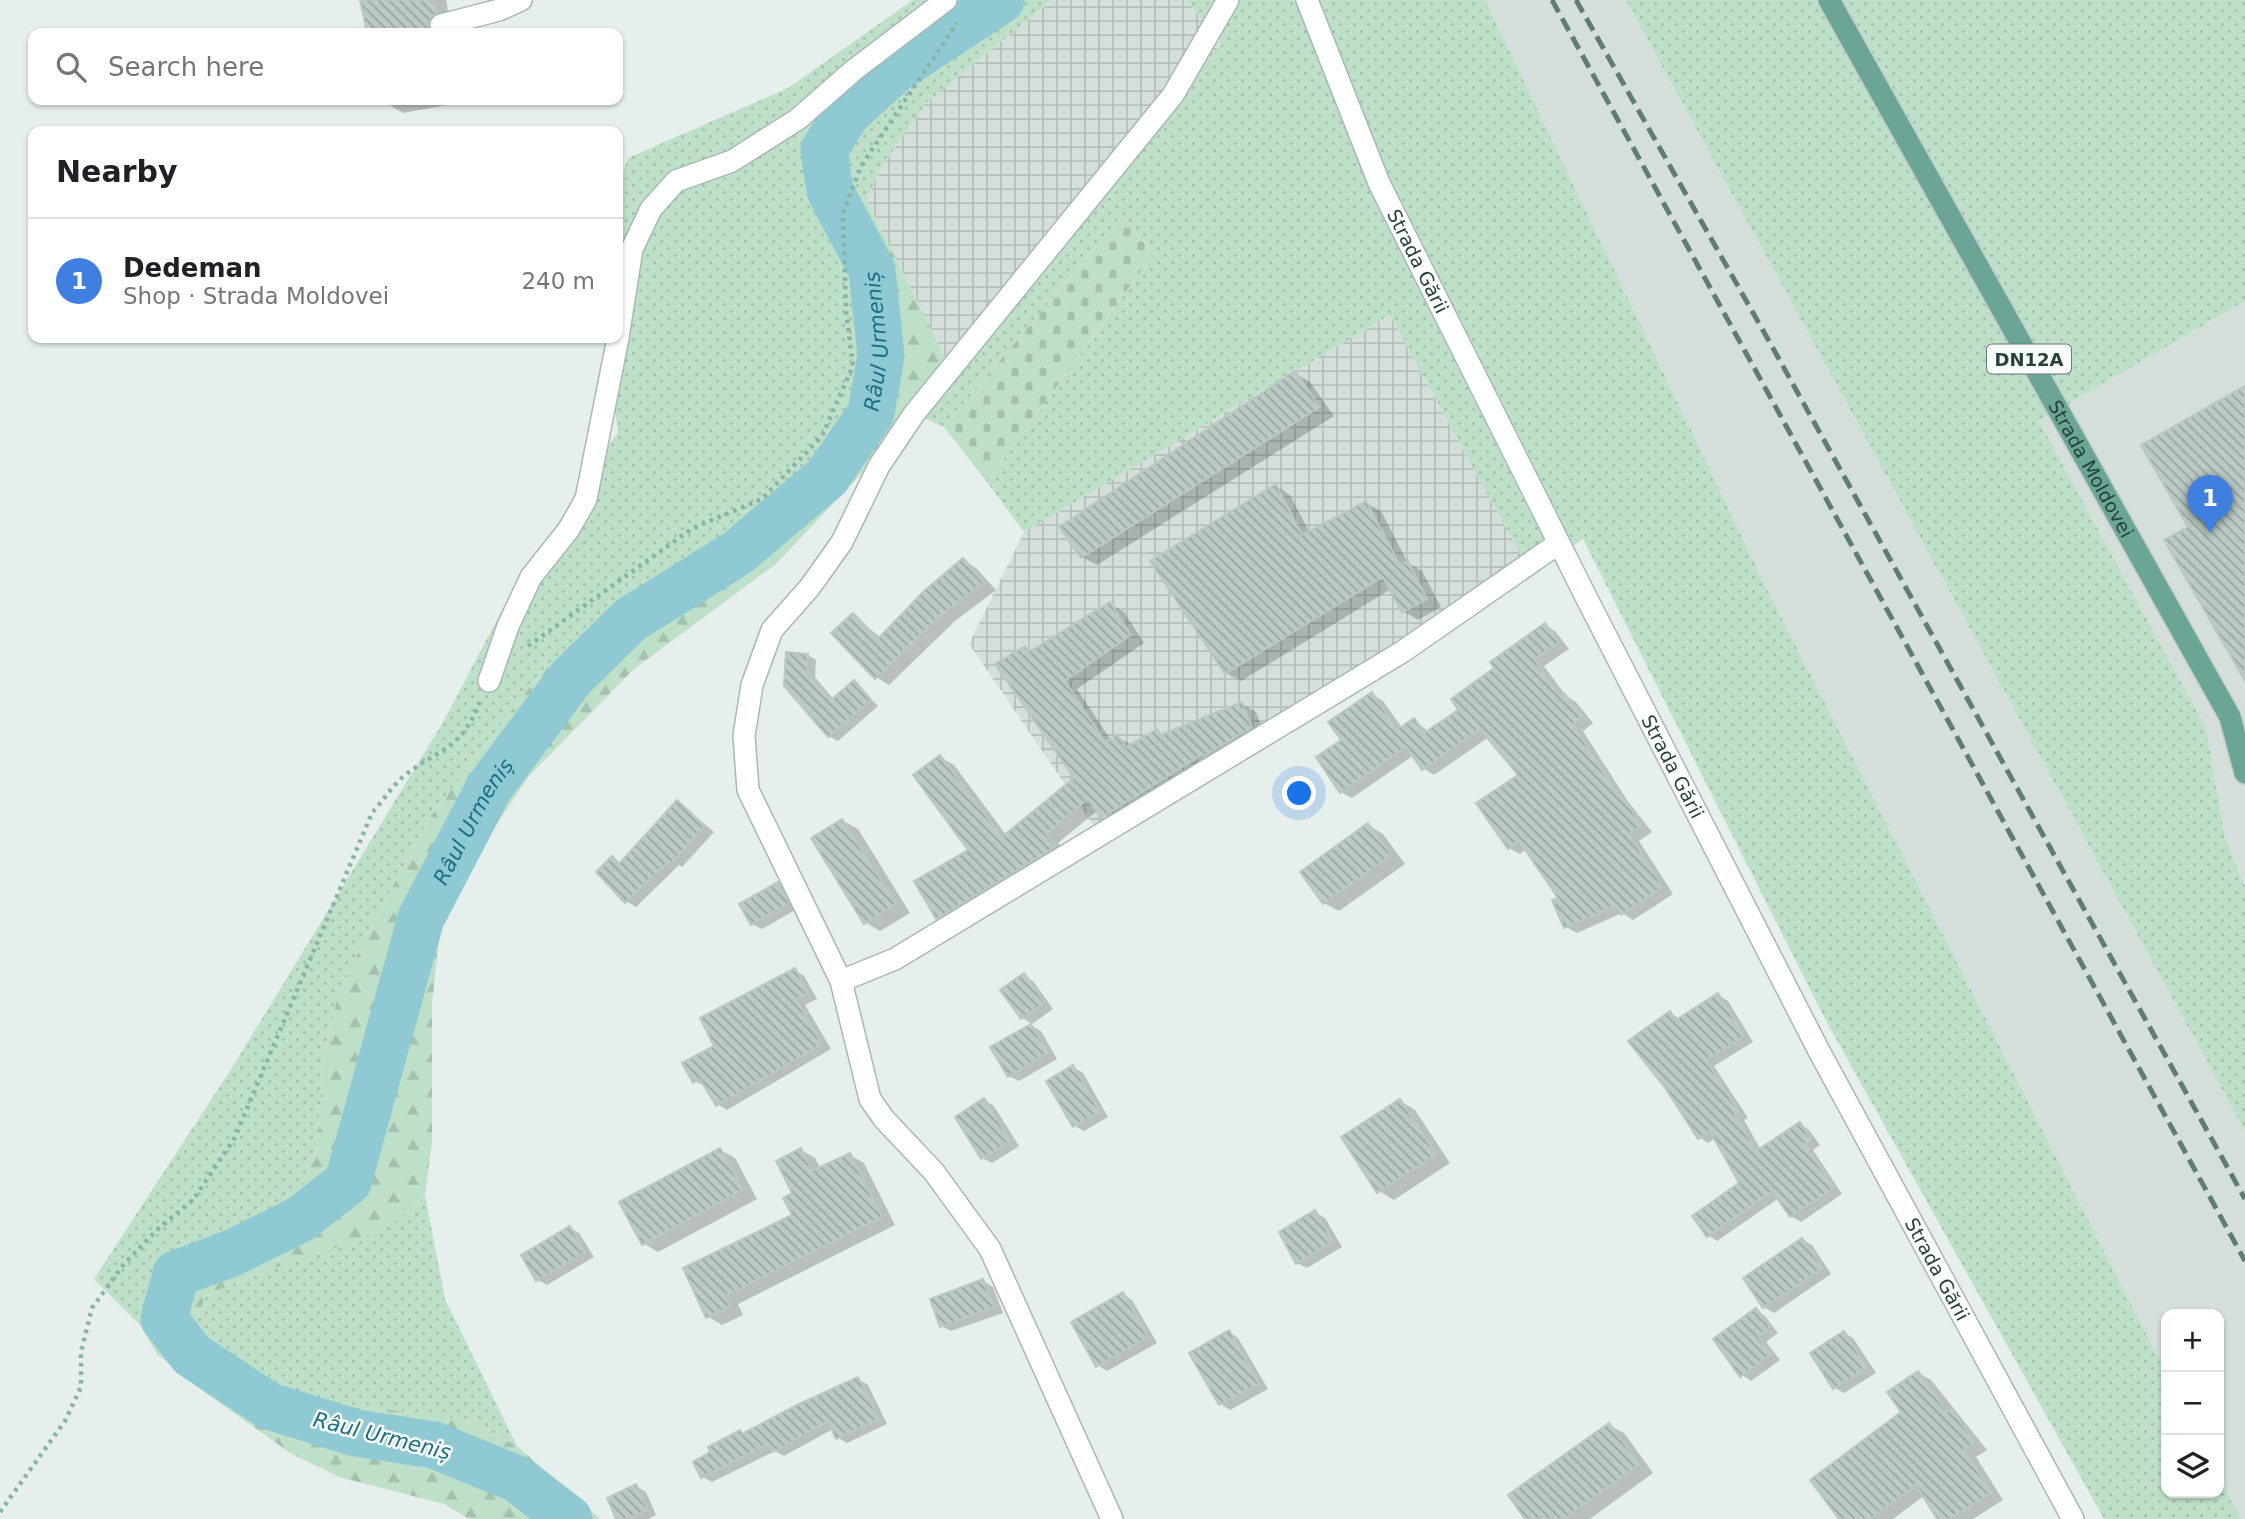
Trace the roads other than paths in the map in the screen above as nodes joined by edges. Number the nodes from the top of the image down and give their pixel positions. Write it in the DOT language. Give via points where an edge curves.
graph roads {
  1 [pos="521,0"];
  2 [pos="946,0"];
  3 [pos="1227,0"];
  4 [pos="1307,0"];
  5 [pos="1829,0"];
  6 [pos="441,25"];
  7 [pos="623,306"];
  8 [pos="617,343"];
  9 [pos="1559,543"];
  10 [pos="489,681"];
  11 [pos="2237,724"];
  12 [pos="2245,773"];
  13 [pos="841,981"];
  14 [pos="1112,1519"];
  15 [pos="2073,1519"];
  1 -- 6 [label="street"];
  2 -- 7 [label="street" via="798,119 732,161 676,181 651,209 632,249"];
  3 -- 13 [label="street" via="1173,95 929,394 879,466 842,542 772,630 752,685 744,736 748,790"];
  4 -- 9 [label="street, Strada Gării" via="1379,183"];
  5 -- 11 [label="main road, Strada Moldovei / DN12A"];
  8 -- 10 [label="street" via="586,499 531,577"];
  9 -- 13 [label="street" via="1378,667 895,959"];
  9 -- 15 [label="street, Strada Gării" via="1819,1051"];
  11 -- 12 [label="main road, Strada Moldovei"];
  13 -- 14 [label="street" via="870,1099 934,1172 990,1249"];
}
